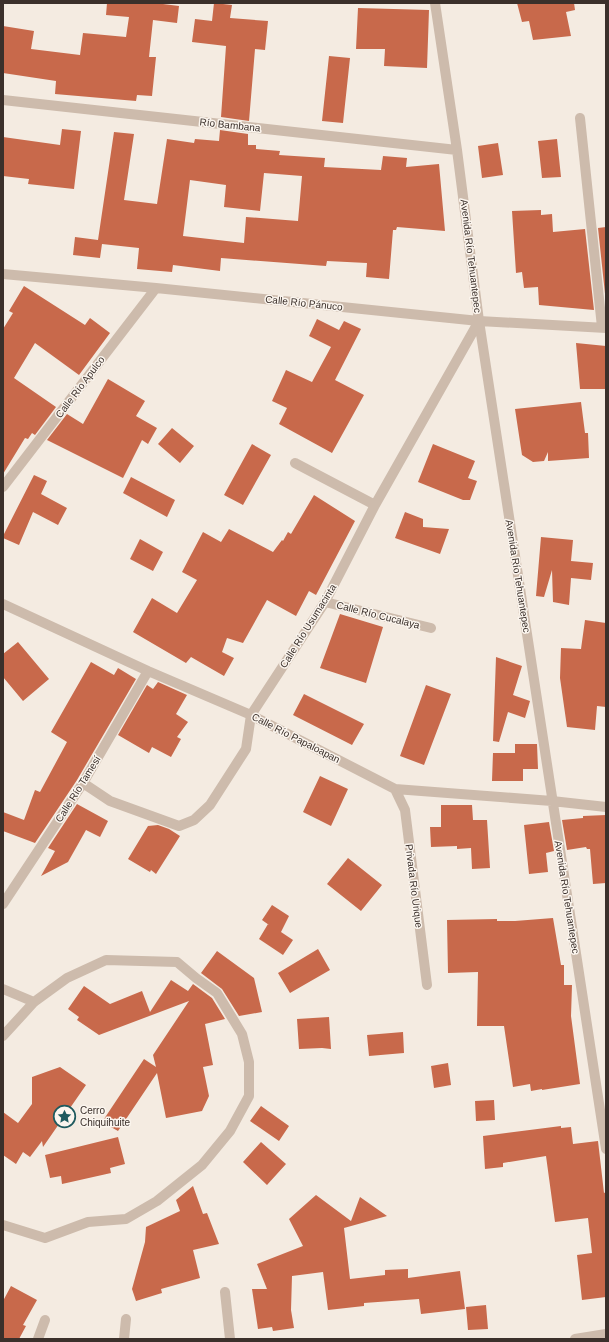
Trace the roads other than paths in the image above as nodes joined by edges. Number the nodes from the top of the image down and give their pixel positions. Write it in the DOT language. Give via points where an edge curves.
graph roads {
  1 [pos="435,3"];
  2 [pos="3,100"];
  3 [pos="580,118"];
  4 [pos="457,150"];
  5 [pos="3,274"];
  6 [pos="156,288"];
  7 [pos="479,321"];
  8 [pos="604,327"];
  9 [pos="295,463"];
  10 [pos="3,487"];
  11 [pos="375,505"];
  12 [pos="325,602"];
  13 [pos="3,604"];
  14 [pos="431,628"];
  15 [pos="148,671"];
  16 [pos="251,715"];
  17 [pos="83,783"];
  18 [pos="395,789"];
  19 [pos="552,801"];
  20 [pos="606,807"];
  21 [pos="3,904"];
  22 [pos="427,985"];
  23 [pos="3,989"];
  24 [pos="34,1002"];
  25 [pos="3,1036"];
  26 [pos="606,1149"];
  27 [pos="3,1224"];
  28 [pos="225,1292"];
  29 [pos="126,1319"];
  30 [pos="45,1320"];
  31 [pos="606,1334"];
  32 [pos="38,1339"];
  33 [pos="124,1339"];
  34 [pos="230,1339"];
  35 [pos="575,1339"];
  1 -- 4 [label="street, Avenida Río Tehuantepec"];
  2 -- 4 [label="street, Río Bambana"];
  3 -- 8 [label="street"];
  4 -- 7 [label="street, Avenida Río Tehuantepec"];
  5 -- 6 [label="street, Calle Río Pánuco"];
  6 -- 7 [label="street, Calle Río Pánuco"];
  6 -- 10 [label="street, Calle Río Apulco"];
  7 -- 8 [label="street, Calle Río Pánuco"];
  7 -- 11 [label="street, Calle Río Usumacinta"];
  7 -- 19 [label="street, Avenida Río Tehuantepec"];
  9 -- 11 [label="street"];
  11 -- 12 [label="street, Calle Río Usumacinta"];
  12 -- 14 [label="street, Calle Río Cucalaya"];
  12 -- 16 [label="street, Calle Río Usumacinta"];
  13 -- 15 [label="street, Calle Río Papaloapan"];
  15 -- 16 [label="street, Calle Río Papaloapan"];
  15 -- 17 [label="street, Calle Río Tamesí"];
  16 -- 17 [label="street, Calle Río Usumacinta" via="246,749 210,805 194,820 179,826 110,801"];
  16 -- 18 [label="street, Calle Río Papaloapan"];
  17 -- 21 [label="street, Calle Río Tamesí"];
  18 -- 19 [label="street, Calle Río Papaloapan"];
  18 -- 22 [label="street, Privada Río Urique" via="405,810"];
  19 -- 20 [label="street, Calle Río Papaloapan"];
  19 -- 26 [label="street, Avenida Río Tehuantepec"];
  23 -- 24 [label="street"];
  24 -- 25 [label="street"];
  24 -- 27 [label="street" via="67,978 106,960 178,962 217,993 242,1034 249,1062 249,1096 230,1131 202,1165 156,1201 126,1219 88,1222 45,1238"];
  28 -- 34 [label="street"];
  29 -- 33 [label="street"];
  30 -- 32 [label="street"];
  31 -- 35 [label="street"];
}
